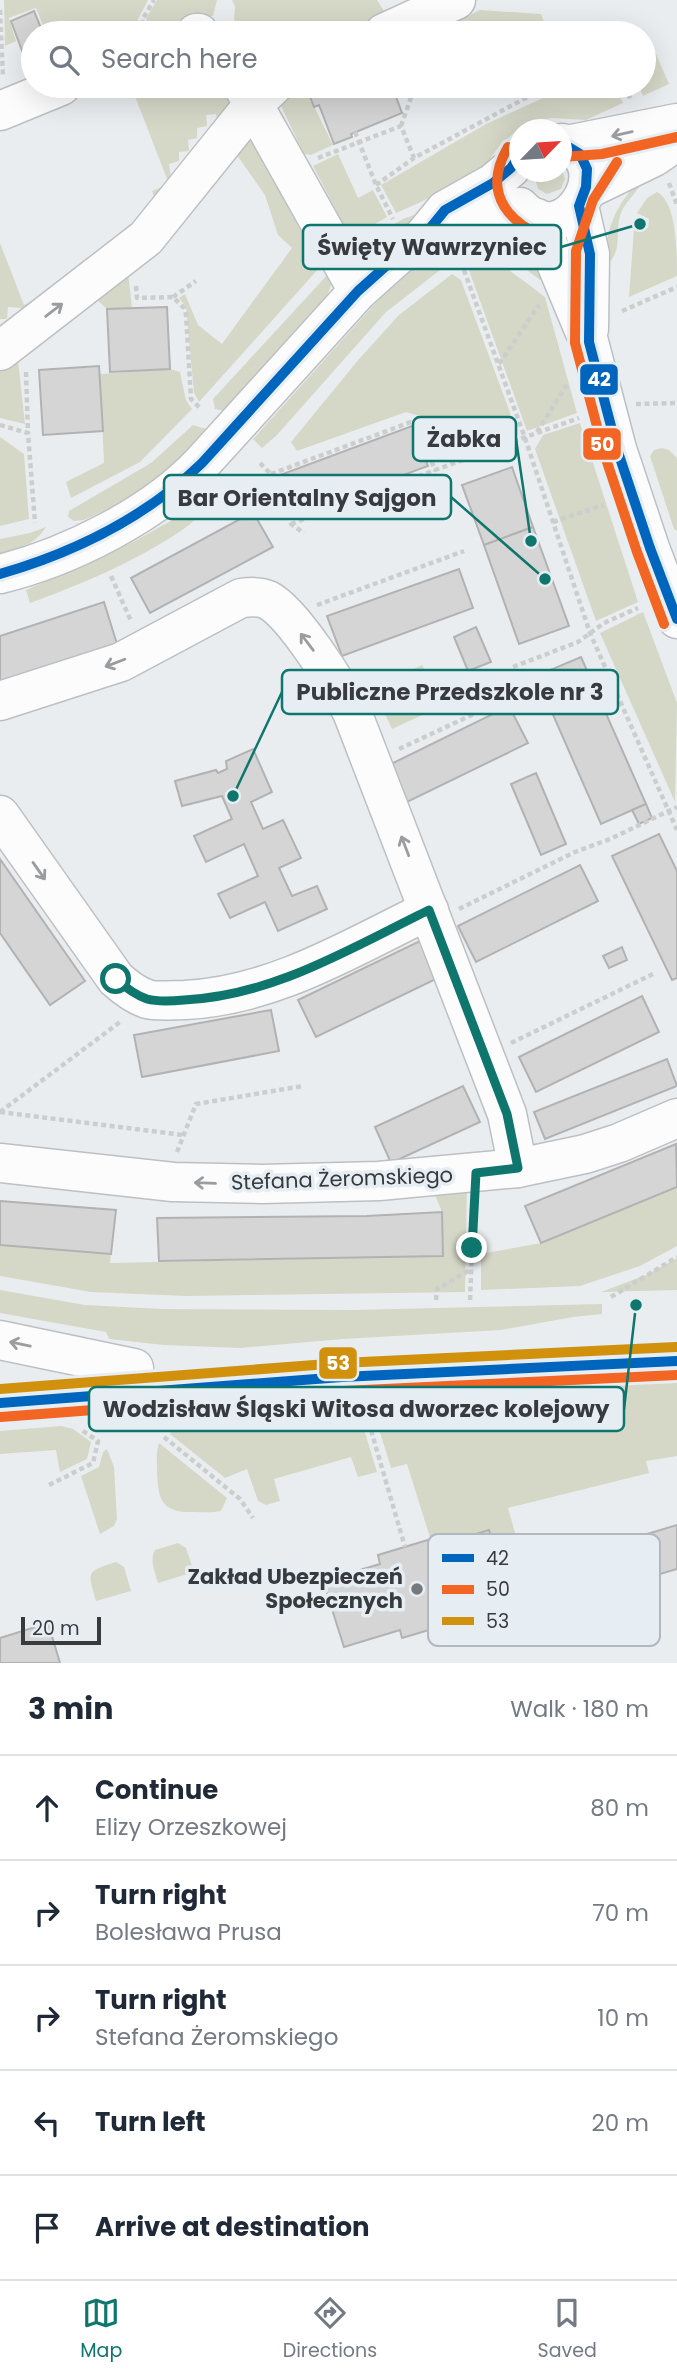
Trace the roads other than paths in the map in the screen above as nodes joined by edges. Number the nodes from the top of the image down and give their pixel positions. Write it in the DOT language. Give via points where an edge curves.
graph roads {
  1 [pos="456,0"];
  2 [pos="410,21"];
  3 [pos="32,98"];
  4 [pos="252,98"];
  5 [pos="260,98"];
  6 [pos="2,110"];
  7 [pos="677,123"];
  8 [pos="677,141"];
  9 [pos="572,143"];
  10 [pos="572,150"];
  11 [pos="509,167"];
  12 [pos="629,169"];
  13 [pos="511,182"];
  14 [pos="583,198"];
  15 [pos="532,216"];
  16 [pos="408,229"];
  17 [pos="590,254"];
  18 [pos="358,291"];
  19 [pos="589,342"];
  20 [pos="13,357"];
  21 [pos="0,574"];
  22 [pos="677,619"];
  23 [pos="0,701"];
  24 [pos="0,815"];
  25 [pos="431,916"];
  26 [pos="677,1118"];
  27 [pos="0,1163"];
  28 [pos="518,1168"];
  29 [pos="677,1339"];
  30 [pos="0,1340"];
  31 [pos="677,1361"];
  32 [pos="134,1368"];
  33 [pos="0,1377"];
  34 [pos="0,1403"];
  1 -- 2 [label="street"];
  3 -- 6 [label="street"];
  20 -- 4 [label="street, one-way" via="146,238"];
  5 -- 18 [label="street" via="291,170"];
  7 -- 9 [label="street, one-way"];
  8 -- 12 [label="street"];
  10 -- 14 [label="street" via="587,169"];
  11 -- 16 [label="street" via="493,183"];
  12 -- 14 [label="street"];
  12 -- 17 [label="street" via="606,206"];
  13 -- 15 [label="street" via="514,199"];
  14 -- 15 [label="street" via="561,219"];
  14 -- 17 [label="street"];
  15 -- 16 [label="street" via="453,232"];
  15 -- 19 [label="street"];
  16 -- 18 [label="street" via="396,257"];
  17 -- 19 [label="street"];
  18 -- 21 [label="street" via="177,489 68,550"];
  19 -- 22 [label="street" via="617,449"];
  25 -- 23 [label="street, one-way" via="352,712 335,680 287,617 268,600 241,598 121,662"];
  24 -- 25 [label="street, one-way" via="116,979 149,1000 195,999 275,983"];
  25 -- 28 [label="street" via="507,1114"];
  26 -- 28 [label="street, Stefana Żeromskiego" via="619,1143"];
  28 -- 27 [label="street, Stefana Żeromskiego, one-way" via="379,1181 173,1182"];
  29 -- 32 [label="street" via="503,1344"];
  32 -- 30 [label="street, one-way"];
  31 -- 34 [label="street" via="342,1377"];
  32 -- 33 [label="street"];
}
